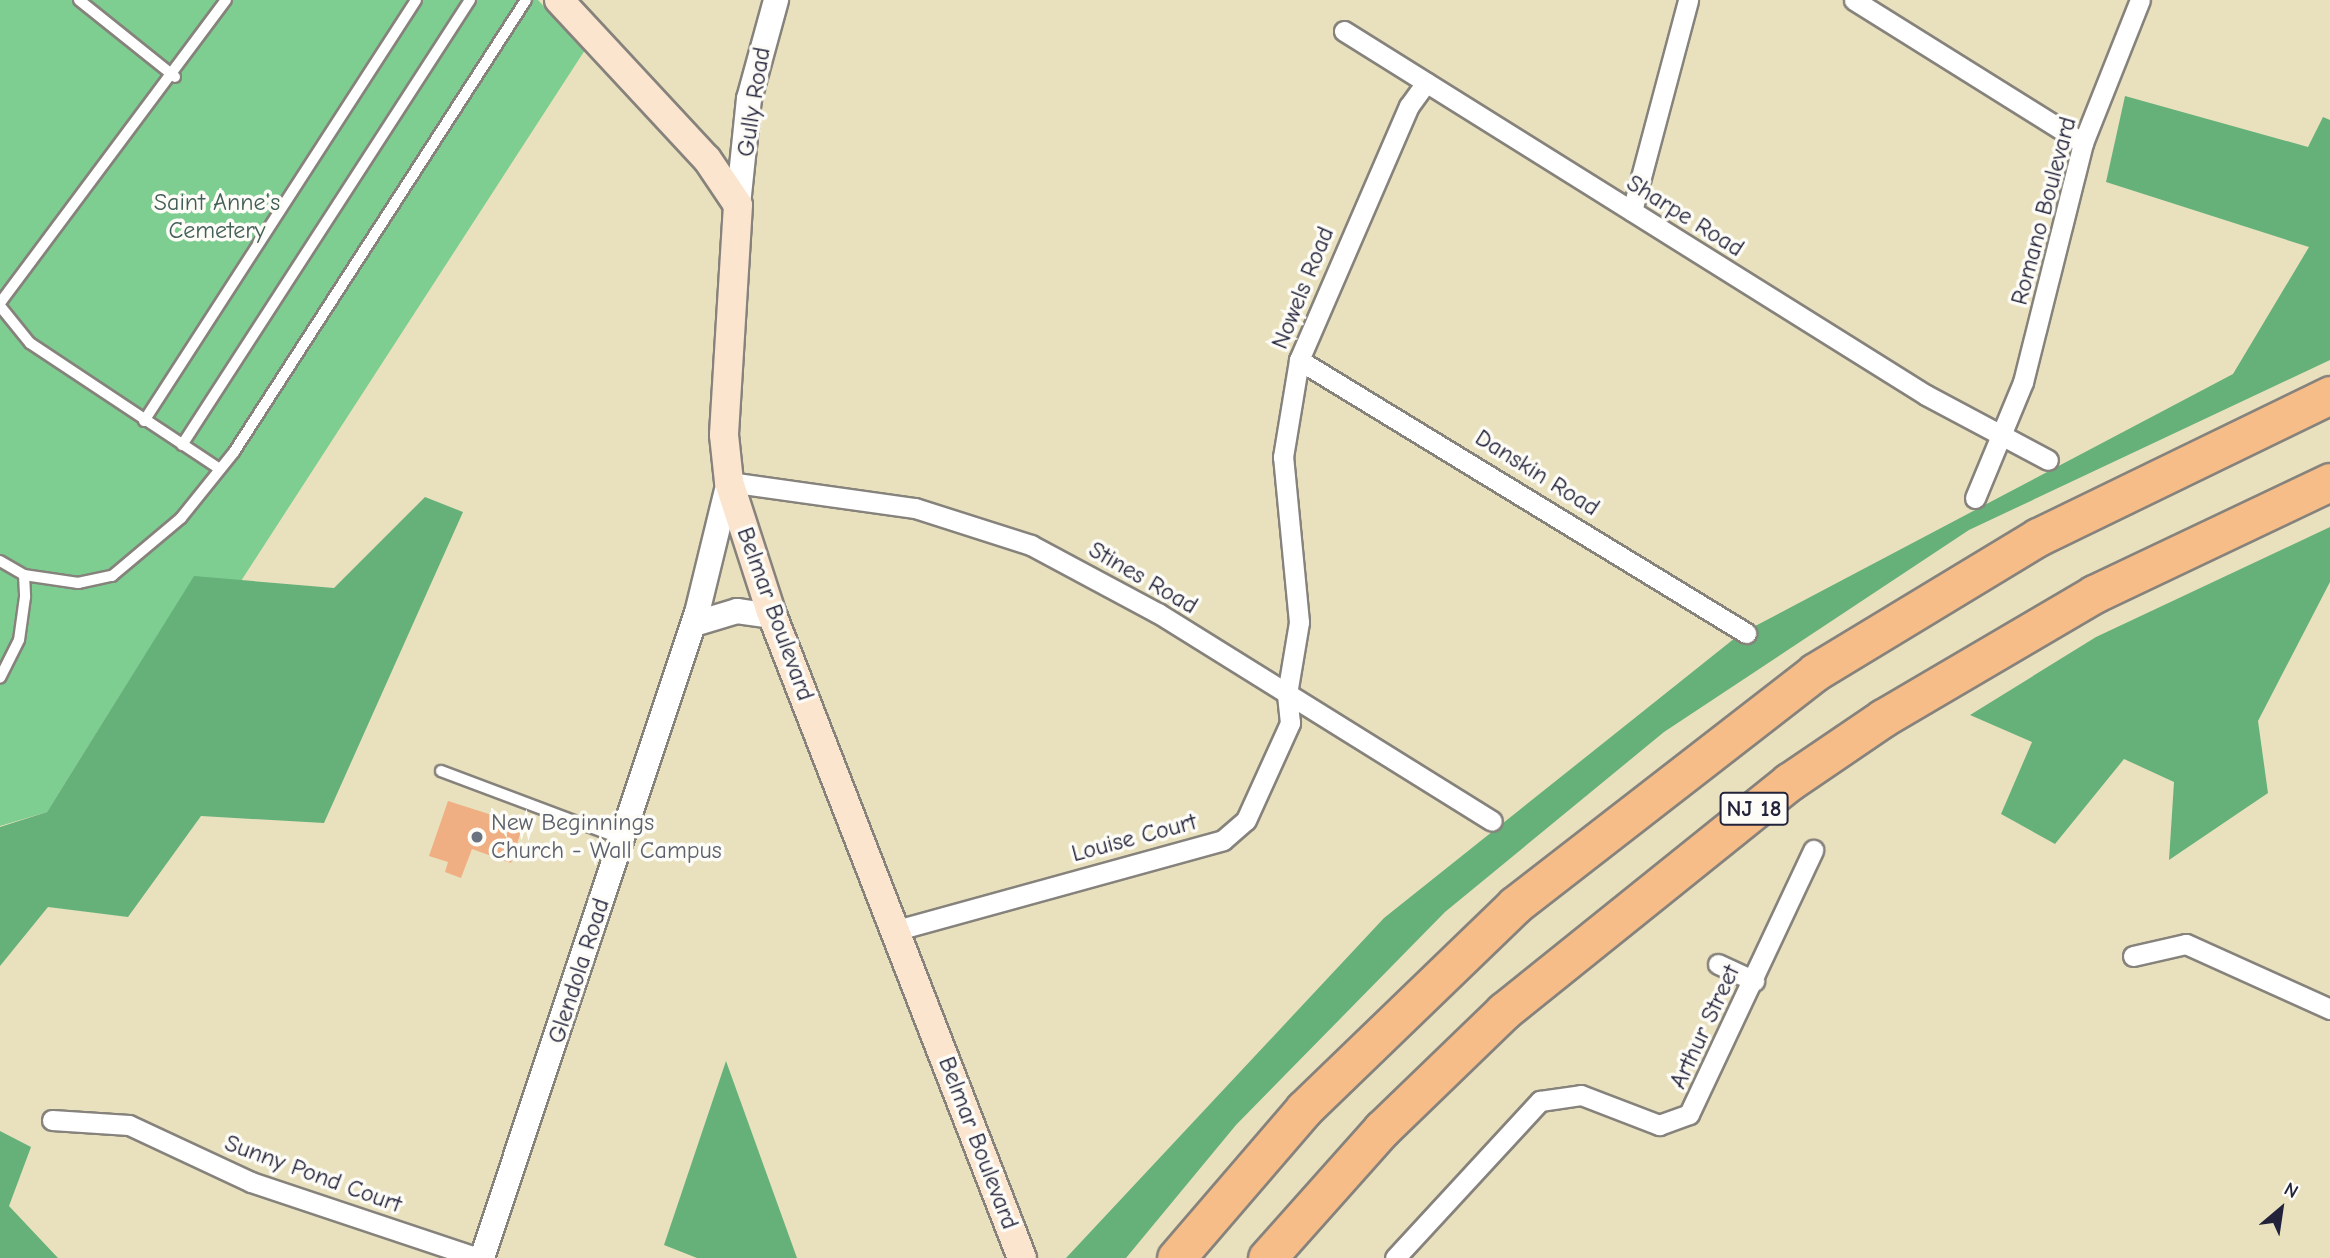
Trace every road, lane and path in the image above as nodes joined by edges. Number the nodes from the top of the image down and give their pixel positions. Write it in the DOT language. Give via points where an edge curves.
graph roads {
  1 [pos="79,0"];
  2 [pos="226,0"];
  3 [pos="416,0"];
  4 [pos="470,0"];
  5 [pos="526,0"];
  6 [pos="560,0"];
  7 [pos="776,0"];
  8 [pos="1688,0"];
  9 [pos="1854,0"];
  10 [pos="2140,0"];
  11 [pos="1344,31"];
  12 [pos="175,77"];
  13 [pos="1426,83"];
  14 [pos="2083,143"];
  15 [pos="738,205"];
  16 [pos="1632,211"];
  17 [pos="0,305"];
  18 [pos="1299,360"];
  19 [pos="2329,396"];
  20 [pos="144,421"];
  21 [pos="2002,437"];
  22 [pos="182,445"];
  23 [pos="2048,460"];
  24 [pos="220,469"];
  25 [pos="729,482"];
  26 [pos="2330,482"];
  27 [pos="1975,498"];
  28 [pos="0,561"];
  29 [pos="24,575"];
  30 [pos="773,616"];
  31 [pos="694,624"];
  32 [pos="1746,633"];
  33 [pos="0,678"];
  34 [pos="1287,694"];
  35 [pos="441,771"];
  36 [pos="1492,821"];
  37 [pos="623,839"];
  38 [pos="1813,850"];
  39 [pos="897,930"];
  40 [pos="2133,956"];
  41 [pos="1718,964"];
  42 [pos="1755,981"];
  43 [pos="2330,1009"];
  44 [pos="52,1120"];
  45 [pos="480,1258"];
  46 [pos="1022,1258"];
  47 [pos="1176,1258"];
  48 [pos="1267,1258"];
  49 [pos="1395,1258"];
  1 -- 12 [label="lane"];
  2 -- 12 [label="lane"];
  3 -- 20 [label="lane"];
  4 -- 22 [label="lane"];
  5 -- 24 [label="lane"];
  6 -- 15 [label="main road" via="707,159"];
  7 -- 15 [label="street, Gully Road" via="749,99"];
  8 -- 16 [label="street"];
  9 -- 14 [label="street"];
  10 -- 14 [label="street, Romano Boulevard"];
  11 -- 13 [label="street, Sharpe Road"];
  12 -- 17 [label="lane"];
  13 -- 16 [label="street, Sharpe Road"];
  13 -- 18 [label="street, Nowels Road" via="1409,106"];
  14 -- 21 [label="street, Romano Boulevard" via="2022,382"];
  15 -- 25 [label="main road, Belmar Boulevard" via="724,435"];
  16 -- 21 [label="street, Sharpe Road"];
  17 -- 20 [label="lane" via="30,343"];
  18 -- 32 [label="street, Danskin Road"];
  18 -- 34 [label="street, Nowels Road" via="1283,457 1299,622"];
  19 -- 47 [label="highway" via="2132,487 1964,579 1815,672 1729,736 1568,860 1406,1006 1295,1119"];
  20 -- 22 [label="lane"];
  21 -- 23 [label="street, Sharpe Road"];
  21 -- 27 [label="street, Romano Boulevard"];
  22 -- 24 [label="lane"];
  24 -- 29 [label="lane" via="148,552 112,576 78,583"];
  25 -- 30 [label="main road, Belmar Boulevard"];
  25 -- 31 [label="street, Glendola Road"];
  25 -- 34 [label="street, Stines Road" via="915,508 997,532 1084,571"];
  26 -- 48 [label="highway, NJ 18" via="2094,594 1883,718 1789,782 1504,1011 1382,1129"];
  28 -- 29 [label="lane"];
  29 -- 33 [label="lane" via="19,640"];
  30 -- 31 [label="street" via="737,611"];
  30 -- 39 [label="main road, Belmar Boulevard"];
  31 -- 37 [label="street, Glendola Road"];
  34 -- 36 [label="street, Stines Road"];
  34 -- 39 [label="street, Louise Court" via="1290,723 1246,820 1232,836"];
  35 -- 37 [label="lane"];
  37 -- 45 [label="street, Glendola Road"];
  38 -- 42 [label="street, Arthur Street"];
  39 -- 46 [label="main road, Belmar Boulevard"];
  40 -- 43 [label="street" via="2186,944"];
  41 -- 42 [label="street"];
  42 -- 49 [label="street, Arthur Street" via="1689,1114 1659,1125 1581,1095 1540,1101"];
  44 -- 45 [label="street, Sunny Pond Court" via="129,1125 251,1182"];
}
